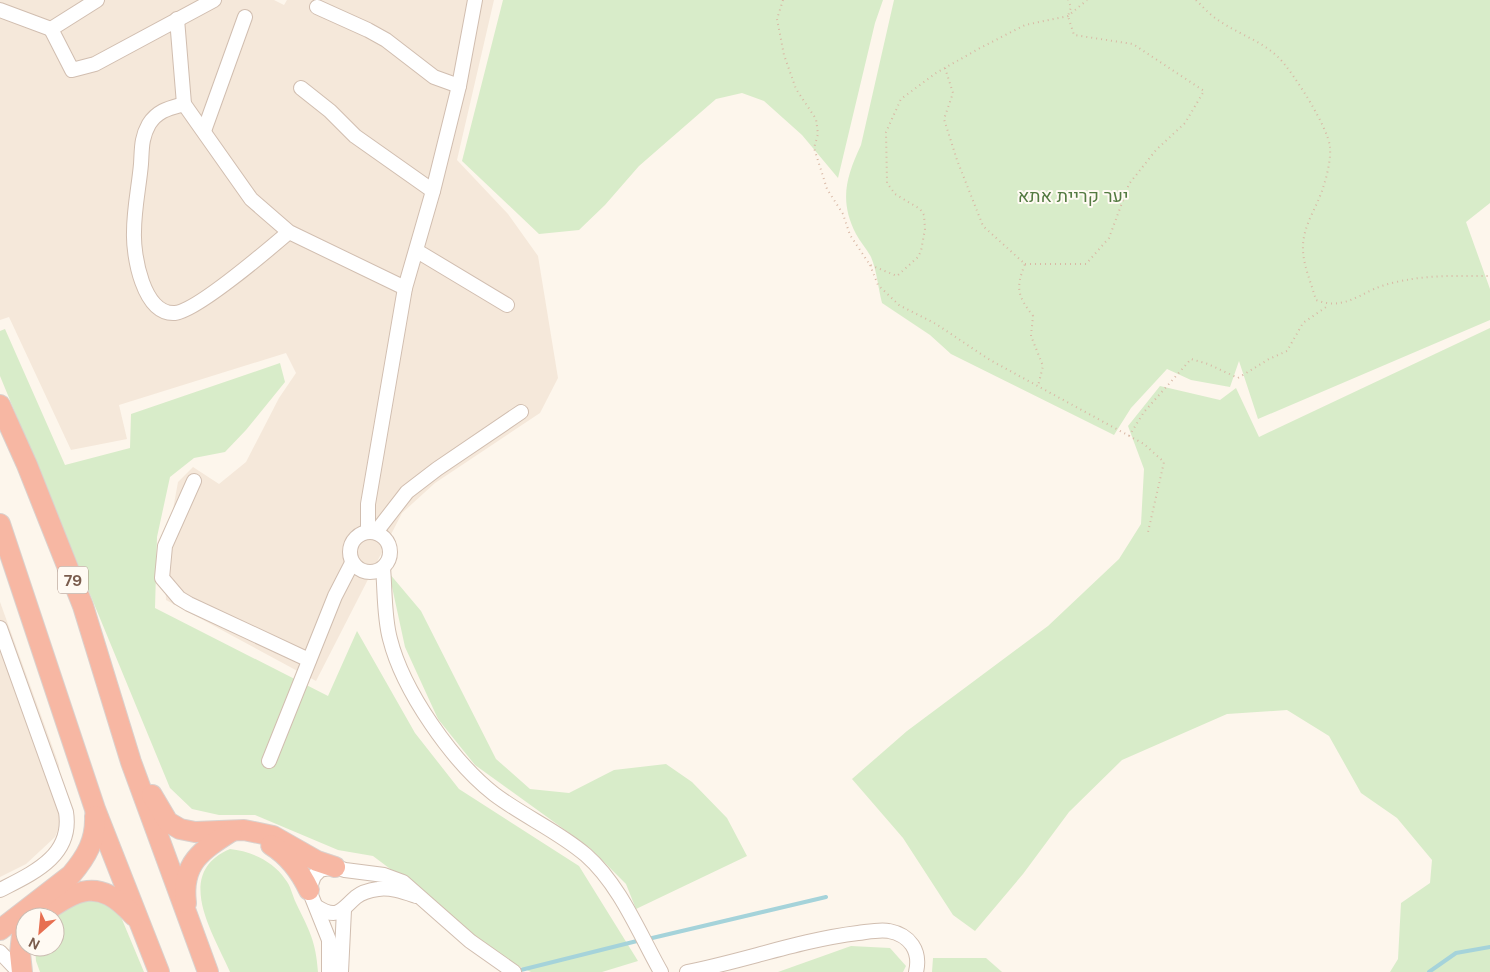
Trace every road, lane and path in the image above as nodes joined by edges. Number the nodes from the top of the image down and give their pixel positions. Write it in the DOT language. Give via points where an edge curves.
graph roads {
  1 [pos="97,0"];
  2 [pos="214,0"];
  3 [pos="474,0"];
  4 [pos="783,0"];
  5 [pos="1068,0"];
  6 [pos="1087,0"];
  7 [pos="1196,0"];
  8 [pos="317,7"];
  9 [pos="0,10"];
  10 [pos="1068,16"];
  11 [pos="245,17"];
  12 [pos="177,19"];
  13 [pos="51,29"];
  14 [pos="945,68"];
  15 [pos="458,86"];
  16 [pos="301,88"];
  17 [pos="184,104"];
  18 [pos="204,131"];
  19 [pos="433,191"];
  20 [pos="290,232"];
  21 [pos="416,251"];
  22 [pos="1025,264"];
  23 [pos="870,265"];
  24 [pos="1490,276"];
  25 [pos="405,288"];
  26 [pos="507,305"];
  27 [pos="1329,305"];
  28 [pos="1038,386"];
  29 [pos="0,405"];
  30 [pos="521,412"];
  31 [pos="1130,436"];
  32 [pos="194,481"];
  33 [pos="0,524"];
  34 [pos="372,532"];
  35 [pos="1148,532"];
  36 [pos="352,563"];
  37 [pos="383,568"];
  38 [pos="0,628"];
  39 [pos="309,660"];
  40 [pos="14,665"];
  41 [pos="0,669"];
  42 [pos="269,761"];
  43 [pos="131,762"];
  44 [pos="95,809"];
  45 [pos="234,830"];
  46 [pos="261,834"];
  47 [pos="340,868"];
  48 [pos="0,890"];
  49 [pos="356,897"];
  50 [pos="419,897"];
  51 [pos="313,899"];
  52 [pos="54,907"];
  53 [pos="344,910"];
  54 [pos="140,922"];
  55 [pos="0,930"];
  56 [pos="15,934"];
  57 [pos="0,946"];
  58 [pos="197,946"];
  59 [pos="0,952"];
  60 [pos="20,957"];
  61 [pos="20,972"];
  62 [pos="159,972"];
  63 [pos="208,972"];
  64 [pos="329,972"];
  65 [pos="341,972"];
  66 [pos="514,972"];
  67 [pos="661,972"];
  68 [pos="686,972"];
  69 [pos="916,972"];
  1 -- 13 [label="street"];
  2 -- 12 [label="street"];
  3 -- 15 [label="street"];
  4 -- 23 [label="path" via="777,19 784,55 796,89 816,119 818,134 814,148 827,189"];
  5 -- 10 [label="path" via="1071,7"];
  6 -- 10 [label="path"];
  7 -- 27 [label="path" via="1218,20 1280,58 1309,100 1325,133 1330,146 1328,168 1303,244 1316,300"];
  8 -- 15 [label="street" via="380,37 434,77"];
  9 -- 13 [label="street"];
  10 -- 14 [label="path" via="1025,25"];
  10 -- 22 [label="path" via="1074,35 1133,44 1204,91 1185,123 1156,150 1129,184 1109,238 1086,264"];
  11 -- 18 [label="street"];
  12 -- 13 [label="street" via="95,64 72,70"];
  12 -- 17 [label="street"];
  14 -- 22 [label="path" via="953,93 944,119 983,226"];
  14 -- 23 [label="path" via="901,99 886,132 887,183 895,194 920,209 924,215 921,251 897,276"];
  15 -- 19 [label="street"];
  16 -- 19 [label="street" via="355,136"];
  17 -- 18 [label="street"];
  17 -- 20 [label="street" via="160,111 149,124 141,142 133,234 140,276 154,304 174,313 184,310 228,282"];
  18 -- 20 [label="street" via="251,199"];
  19 -- 21 [label="street"];
  20 -- 25 [label="street"];
  21 -- 25 [label="street"];
  21 -- 26 [label="street"];
  22 -- 28 [label="path" via="1018,280 1020,298 1033,316 1031,336 1043,366"];
  23 -- 28 [label="path" via="878,285 899,306 936,324 990,360"];
  24 -- 27 [label="path" via="1411,279"];
  25 -- 34 [label="street" via="368,504"];
  27 -- 31 [label="path" via="1303,323 1287,351 1238,378 1191,359 1144,412"];
  28 -- 31 [label="path"];
  29 -- 43 [label="highway, 79" via="84,606"];
  30 -- 34 [label="street" via="408,492"];
  31 -- 35 [label="path" via="1164,462"];
  32 -- 39 [label="street" via="165,546 162,578 179,598 189,604"];
  33 -- 44 [label="highway"];
  34 -- 36 [label="street" via="351,542"];
  34 -- 37 [label="street" via="389,545 390,557"];
  36 -- 37 [label="street" via="363,571"];
  36 -- 39 [label="street"];
  37 -- 67 [label="street" via="390,639 404,674 445,744 469,772 495,794 586,855 621,900"];
  38 -- 40 [label="street"];
  39 -- 42 [label="street"];
  40 -- 41 [label="street"];
  40 -- 48 [label="street" via="68,825 64,840 54,855 38,870"];
  43 -- 45 [label="highway" via="168,822 195,832"];
  43 -- 58 [label="highway, 79"];
  44 -- 54 [label="highway"];
  44 -- 55 [label="highway" via="93,842 80,865"];
  45 -- 46 [label="highway"];
  45 -- 58 [label="highway" via="200,854 185,879 186,906"];
  46 -- 47 [label="highway" via="285,841 310,858"];
  46 -- 51 [label="highway" via="299,870"];
  47 -- 49 [label="street" via="353,879"];
  47 -- 50 [label="street" via="394,878 412,888"];
  47 -- 51 [label="street" via="320,870 314,876"];
  49 -- 50 [label="street" via="379,888"];
  49 -- 53 [label="street"];
  50 -- 66 [label="street" via="470,941"];
  51 -- 53 [label="street" via="330,913"];
  51 -- 64 [label="street" via="329,940"];
  52 -- 54 [label="highway" via="91,890 101,891 116,898"];
  53 -- 65 [label="street"];
  54 -- 62 [label="highway"];
  56 -- 57 [label="highway"];
  58 -- 63 [label="highway, 79"];
  59 -- 61 [label="street"];
  60 -- 61 [label="highway"];
  68 -- 69 [label="street" via="825,937 887,930 905,937 916,948"];
}
